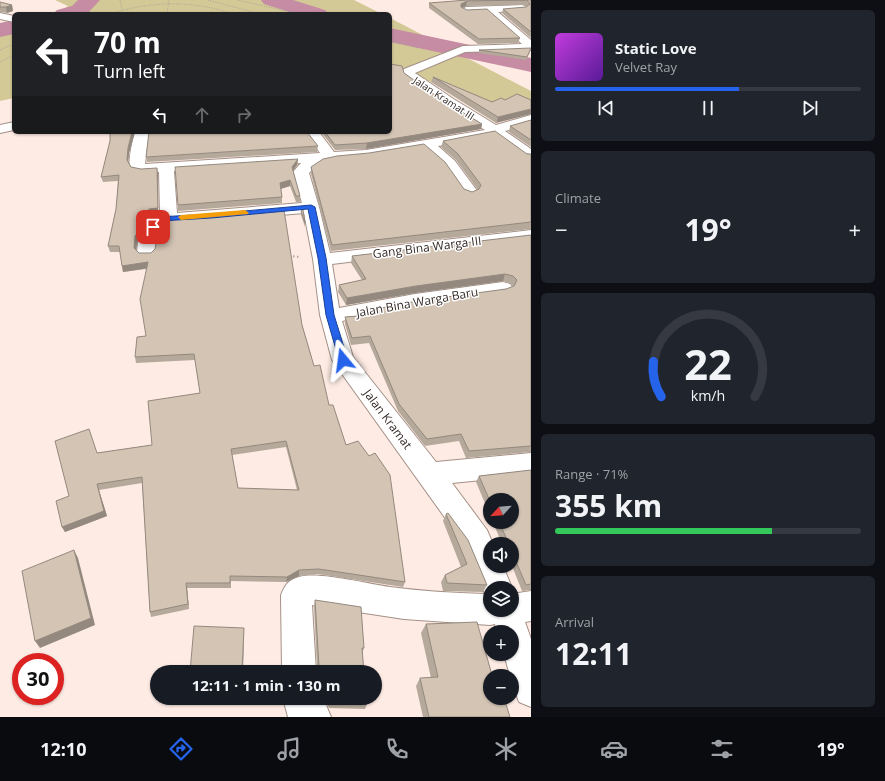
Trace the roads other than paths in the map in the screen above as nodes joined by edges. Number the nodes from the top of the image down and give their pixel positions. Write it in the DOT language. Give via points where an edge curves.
graph roads {
  1 [pos="491,6"];
  2 [pos="522,8"];
  3 [pos="466,10"];
  4 [pos="0,16"];
  5 [pos="12,19"];
  6 [pos="531,47"];
  7 [pos="531,119"];
  8 [pos="12,126"];
  9 [pos="0,128"];
  10 [pos="493,130"];
  11 [pos="142,134"];
  12 [pos="314,134"];
  13 [pos="426,144"];
  14 [pos="531,156"];
  15 [pos="329,158"];
  16 [pos="166,168"];
  17 [pos="470,192"];
  18 [pos="311,207"];
  19 [pos="168,218"];
  20 [pos="527,238"];
  21 [pos="146,254"];
  22 [pos="322,258"];
  23 [pos="503,288"];
  24 [pos="330,315"];
  25 [pos="531,464"];
  26 [pos="430,474"];
  27 [pos="494,581"];
  28 [pos="531,606"];
  29 [pos="519,608"];
  30 [pos="483,610"];
  31 [pos="509,617"];
  32 [pos="299,665"];
  33 [pos="531,690"];
  34 [pos="301,705"];
  35 [pos="314,717"];
  1 -- 2 [label="street"];
  1 -- 3 [label="street"];
  1 -- 6 [label="street"];
  4 -- 5 [label="street"];
  6 -- 10 [label="street, Jalan Kramat III" via="462,49 408,72 441,97"];
  7 -- 10 [label="street, Jalan Kramat"];
  8 -- 9 [label="street"];
  10 -- 13 [label="street, Jalan Kramat"];
  10 -- 14 [label="street, Jalan Kramat III"];
  11 -- 16 [label="street" via="138,168"];
  12 -- 15 [label="street" via="329,154"];
  13 -- 15 [label="street, Jalan Kramat"];
  13 -- 17 [label="street" via="450,164"];
  15 -- 16 [label="street"];
  15 -- 18 [label="street, Jalan Kramat" via="309,164 301,172"];
  16 -- 19 [label="street"];
  18 -- 19 [label="street"];
  18 -- 22 [label="street, Jalan Kramat"];
  19 -- 21 [label="street" via="155,221 152,237 147,242"];
  20 -- 22 [label="street, Gang Bina Warga III"];
  22 -- 24 [label="street, Jalan Kramat"];
  23 -- 24 [label="street, Jalan Bina Warga Baru"];
  24 -- 26 [label="street, Jalan Kramat" via="343,360"];
  25 -- 26 [label="street"];
  26 -- 27 [label="street, Jalan Kramat" via="477,539"];
  28 -- 29 [label="street"];
  30 -- 32 [label="street" via="424,606 348,594 302,590 296,595"];
  31 -- 33 [label="street"];
  34 -- 35 [label="street" via="302,709"];
}
